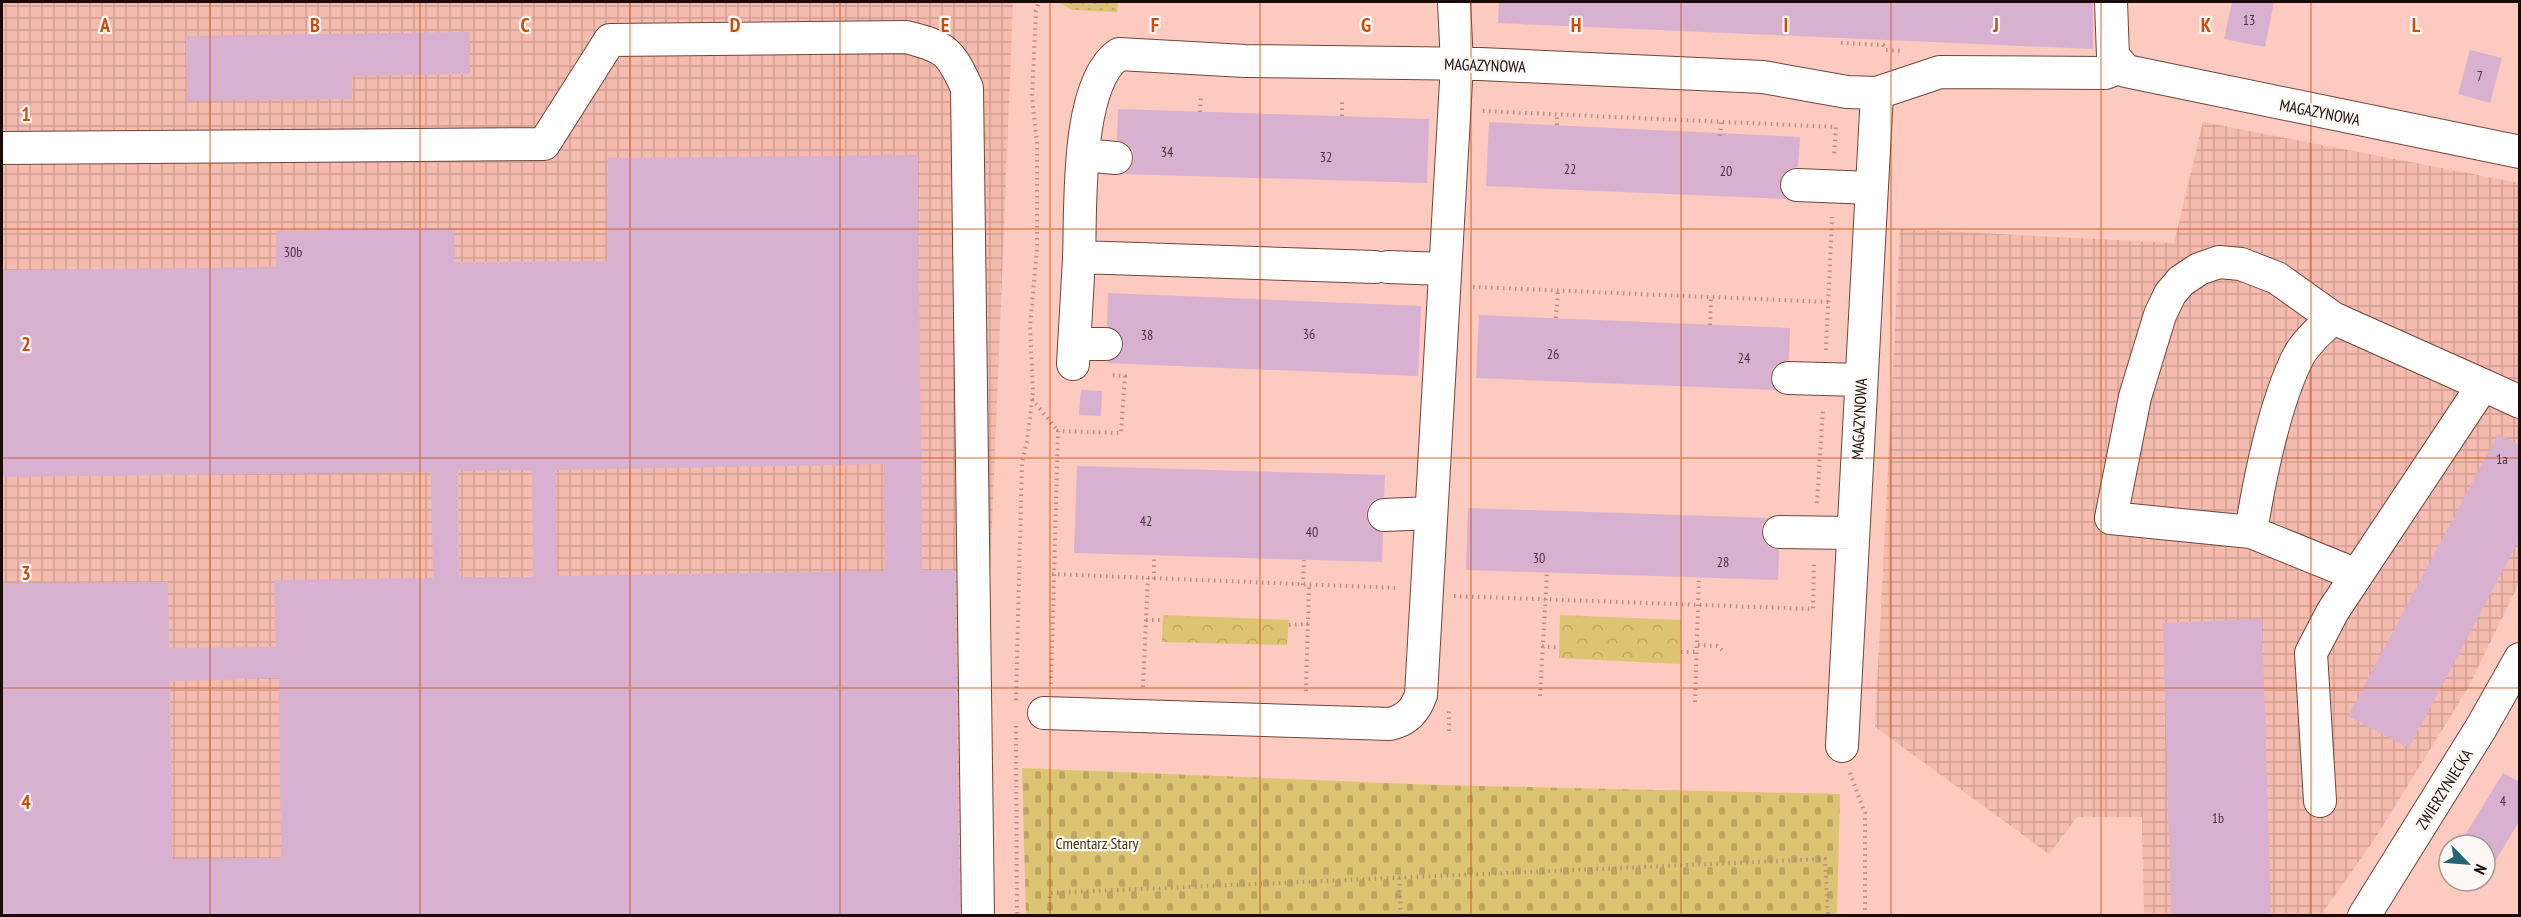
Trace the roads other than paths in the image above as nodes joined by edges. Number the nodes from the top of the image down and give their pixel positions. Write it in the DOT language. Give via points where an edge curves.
graph roads {
  1 [pos="1454,2"];
  2 [pos="2111,2"];
  3 [pos="1456,64"];
  4 [pos="2121,67"];
  5 [pos="1876,93"];
  6 [pos="2,148"];
  7 [pos="2520,152"];
  8 [pos="1083,155"];
  9 [pos="1116,158"];
  10 [pos="1797,185"];
  11 [pos="1871,188"];
  12 [pos="1079,257"];
  13 [pos="1457,278"];
  14 [pos="2332,318"];
  15 [pos="1088,357"];
  16 [pos="1788,378"];
  17 [pos="1861,380"];
  18 [pos="2484,385"];
  19 [pos="2520,402"];
  20 [pos="1431,513"];
  21 [pos="1384,514"];
  22 [pos="1779,531"];
  23 [pos="2251,532"];
  24 [pos="1853,533"];
  25 [pos="2357,575"];
  26 [pos="2520,659"];
  27 [pos="1034,712"];
  28 [pos="1842,746"];
  29 [pos="2319,801"];
  30 [pos="978,915"];
  31 [pos="2364,915"];
  1 -- 3 [label="street"];
  2 -- 4 [label="street" via="2113,56"];
  3 -- 5 [label="street, MAGAZYNOWA" via="1763,77 1847,92"];
  3 -- 8 [label="street, MAGAZYNOWA" via="1245,61 1127,53 1111,60 1102,74 1091,107"];
  3 -- 13 [label="street"];
  4 -- 5 [label="street, MAGAZYNOWA" via="2105,73 1940,72"];
  4 -- 7 [label="street, MAGAZYNOWA" via="2138,75"];
  5 -- 11 [label="street, MAGAZYNOWA"];
  6 -- 30 [label="street" via="544,144 610,40 906,37 935,44 954,60 967,88"];
  8 -- 9 [label="street"];
  8 -- 12 [label="street"];
  10 -- 11 [label="street"];
  11 -- 17 [label="street, MAGAZYNOWA"];
  12 -- 13 [label="street" via="1381,267"];
  12 -- 15 [label="street"];
  13 -- 20 [label="street"];
  14 -- 18 [label="street"];
  14 -- 23 [label="street" via="2300,354 2287,383 2258,487"];
  14 -- 23 [label="street" via="2277,279 2241,264 2219,262 2181,281 2160,315 2135,397 2111,518"];
  16 -- 17 [label="street"];
  17 -- 24 [label="street, MAGAZYNOWA"];
  18 -- 19 [label="street"];
  18 -- 25 [label="street"];
  20 -- 21 [label="street"];
  20 -- 27 [label="street" via="1421,695 1402,721 1305,722"];
  22 -- 24 [label="street"];
  23 -- 25 [label="street"];
  24 -- 28 [label="street, MAGAZYNOWA"];
  25 -- 29 [label="street" via="2311,653"];
  26 -- 31 [label="street, ZWIERZYNIECKA"];
}
